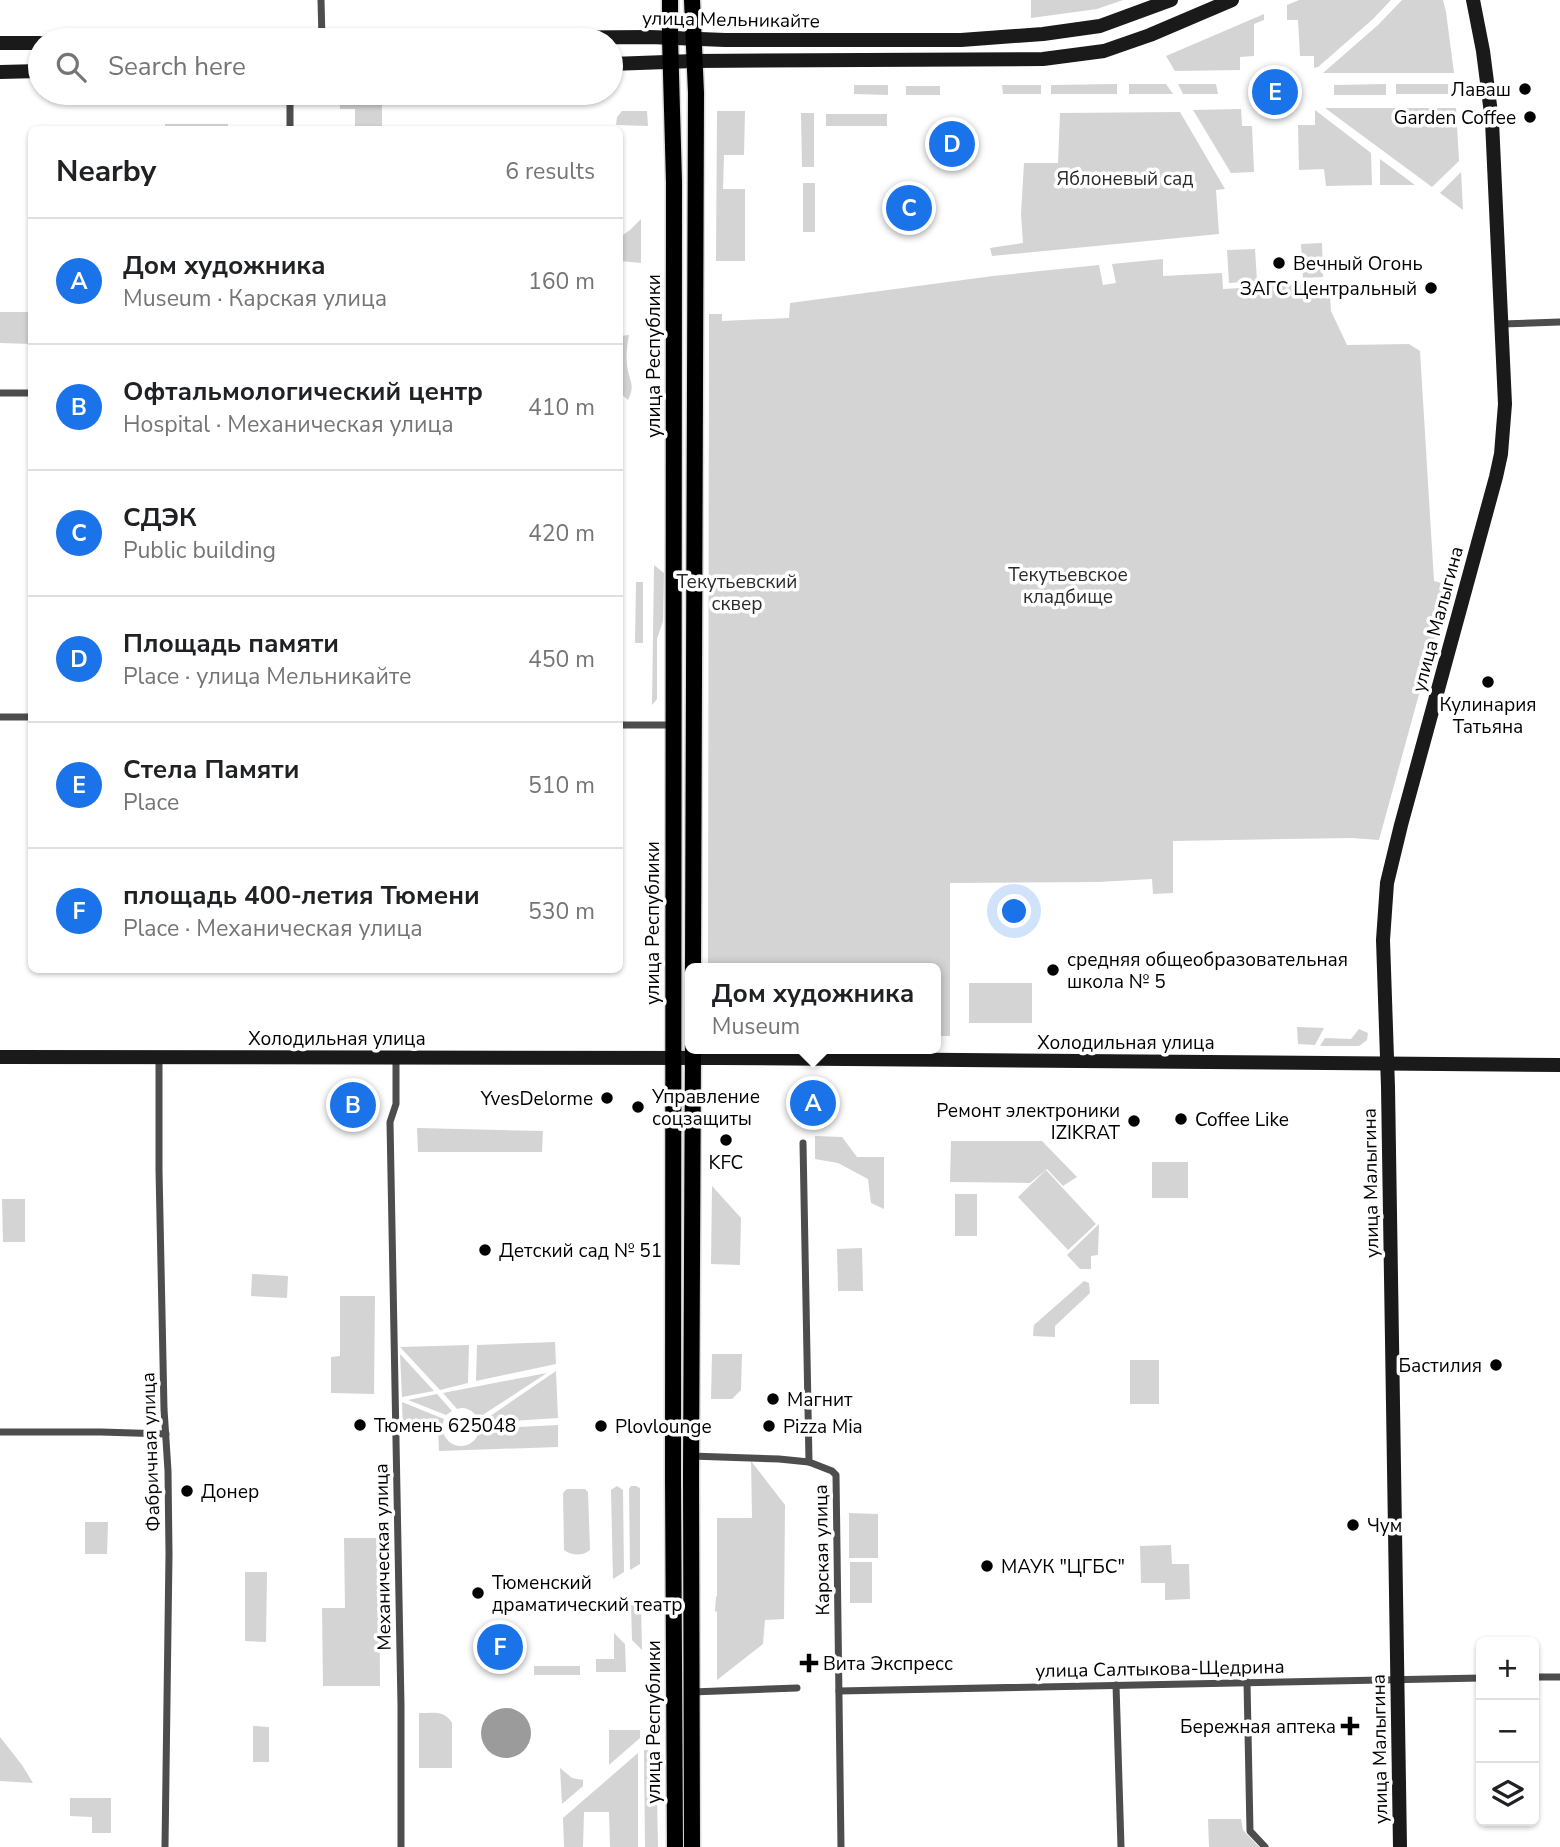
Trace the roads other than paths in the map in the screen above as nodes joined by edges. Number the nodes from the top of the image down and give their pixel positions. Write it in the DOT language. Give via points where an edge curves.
graph roads {
  1 [pos="321,0"];
  2 [pos="670,0"];
  3 [pos="692,0"];
  4 [pos="1171,0"];
  5 [pos="1232,0"];
  6 [pos="1473,0"];
  7 [pos="1148,5"];
  8 [pos="322,28"];
  9 [pos="623,38"];
  10 [pos="670,38"];
  11 [pos="693,39"];
  12 [pos="0,43"];
  13 [pos="28,43"];
  14 [pos="694,61"];
  15 [pos="671,63"];
  16 [pos="623,64"];
  17 [pos="28,71"];
  18 [pos="0,72"];
  19 [pos="290,105"];
  20 [pos="290,126"];
  21 [pos="1560,322"];
  22 [pos="1501,328"];
  23 [pos="0,393"];
  24 [pos="28,393"];
  25 [pos="0,717"];
  26 [pos="28,717"];
  27 [pos="623,725"];
  28 [pos="673,725"];
  29 [pos="693,963"];
  30 [pos="692,1054"];
  31 [pos="0,1057"];
  32 [pos="159,1057"];
  33 [pos="397,1057"];
  34 [pos="673,1059"];
  35 [pos="1387,1063"];
  36 [pos="1560,1065"];
  37 [pos="803,1143"];
  38 [pos="0,1432"];
  39 [pos="166,1434"];
  40 [pos="691,1456"];
  41 [pos="809,1462"];
  42 [pos="1539,1677"];
  43 [pos="1560,1677"];
  44 [pos="1476,1678"];
  45 [pos="1398,1680"];
  46 [pos="1247,1682"];
  47 [pos="1116,1685"];
  48 [pos="797,1688"];
  49 [pos="839,1690"];
  50 [pos="691,1692"];
  51 [pos="165,1847"];
  52 [pos="401,1847"];
  53 [pos="674,1847"];
  54 [pos="692,1847"];
  55 [pos="841,1847"];
  56 [pos="1121,1847"];
  57 [pos="1265,1847"];
  58 [pos="1400,1847"];
  1 -- 8 [label="street"];
  2 -- 10 [label="main road, улица Республики"];
  3 -- 11 [label="main road"];
  4 -- 7 [label="street, улица Мельникайте"];
  5 -- 14 [label="street, улица Мельникайте" via="1104,51 1043,59"];
  6 -- 22 [label="street" via="1492,121"];
  7 -- 11 [label="street, улица Мельникайте" via="1100,26 1043,34 961,40"];
  9 -- 10 [label="street, улица Мельникайте"];
  10 -- 11 [label="street, улица Мельникайте"];
  10 -- 15 [label="main road, улица Республики"];
  11 -- 14 [label="main road"];
  12 -- 13 [label="street"];
  14 -- 15 [label="street, улица Мельникайте"];
  14 -- 29 [label="main road"];
  15 -- 16 [label="street, улица Мельникайте"];
  15 -- 28 [label="main road, улица Республики"];
  17 -- 18 [label="street"];
  19 -- 20 [label="street"];
  21 -- 22 [label="street"];
  22 -- 35 [label="street, улица Малыгина" via="1505,404 1501,454 1387,883 1383,940"];
  23 -- 24 [label="street"];
  25 -- 26 [label="street"];
  27 -- 28 [label="street"];
  28 -- 34 [label="main road, улица Республики"];
  30 -- 34 [label="street, Холодильная улица"];
  30 -- 35 [label="street, Холодильная улица"];
  30 -- 40 [label="main road, улица Республики"];
  31 -- 32 [label="street, Холодильная улица"];
  32 -- 33 [label="street, Холодильная улица"];
  32 -- 39 [label="street, Фабричная улица"];
  33 -- 34 [label="street, Холодильная улица"];
  33 -- 52 [label="street, Механическая улица" via="396,1104 390,1122"];
  34 -- 53 [label="main road, улица Республики"];
  35 -- 36 [label="street, Холодильная улица"];
  35 -- 45 [label="street, улица Малыгина"];
  37 -- 41 [label="street, Карская улица"];
  38 -- 39 [label="street"];
  39 -- 51 [label="street, Фабричная улица"];
  40 -- 41 [label="street"];
  40 -- 50 [label="main road, улица Республики"];
  41 -- 49 [label="street, Карская улица" via="836,1475"];
  42 -- 43 [label="street"];
  44 -- 45 [label="street, улица Салтыкова-Щедрина"];
  45 -- 46 [label="street, улица Салтыкова-Щедрина"];
  45 -- 58 [label="street, улица Малыгина"];
  46 -- 47 [label="street, улица Салтыкова-Щедрина"];
  46 -- 57 [label="street" via="1250,1831"];
  47 -- 49 [label="street, улица Салтыкова-Щедрина"];
  47 -- 56 [label="street"];
  48 -- 50 [label="street"];
  49 -- 55 [label="street, Карская улица"];
  50 -- 54 [label="main road, улица Республики"];
}
